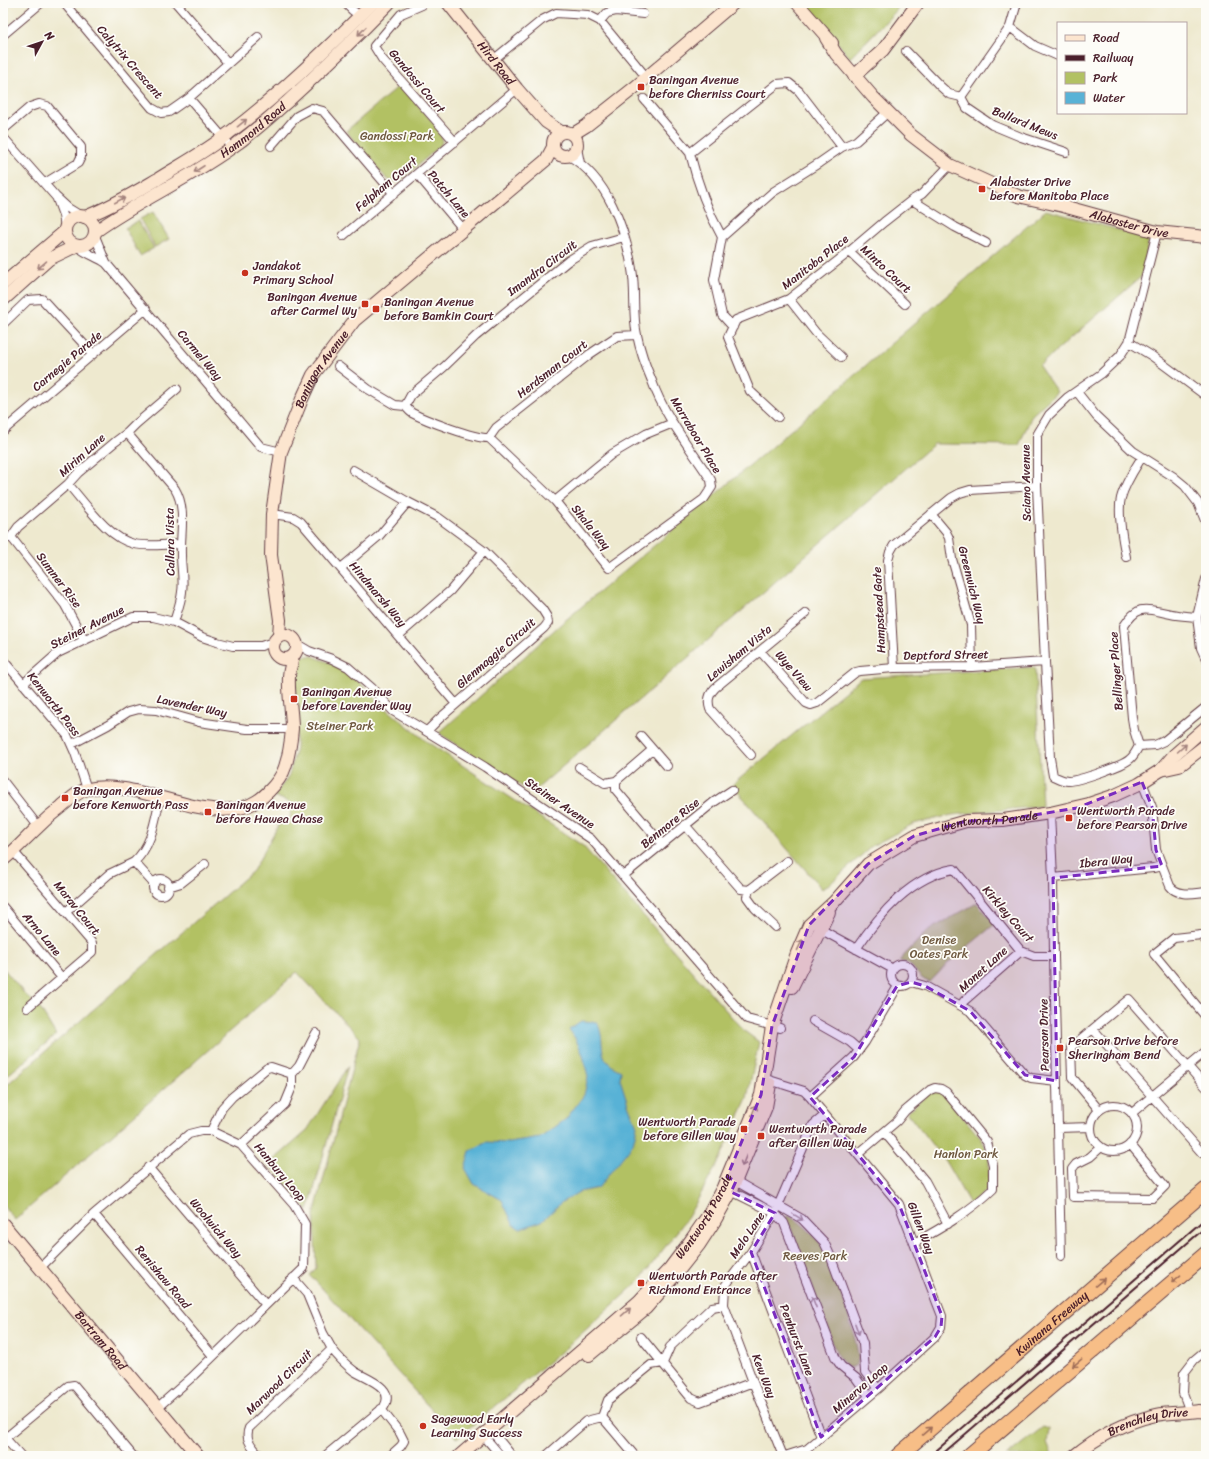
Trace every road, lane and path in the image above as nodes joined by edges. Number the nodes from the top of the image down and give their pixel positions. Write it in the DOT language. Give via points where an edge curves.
graph roads {
  1 [pos="41,3"];
  2 [pos="64,3"];
  3 [pos="176,3"];
  4 [pos="346,3"];
  5 [pos="373,3"];
  6 [pos="389,3"];
  7 [pos="448,3"];
  8 [pos="734,3"];
  9 [pos="796,3"];
  10 [pos="918,3"];
  11 [pos="1017,3"];
  12 [pos="422,5"];
  13 [pos="643,14"];
  14 [pos="360,16"];
  15 [pos="600,21"];
  16 [pos="1010,27"];
  17 [pos="3,35"];
  18 [pos="258,37"];
  19 [pos="906,51"];
  20 [pos="1057,56"];
  21 [pos="493,60"];
  22 [pos="228,63"];
  23 [pos="854,72"];
  24 [pos="647,78"];
  25 [pos="517,89"];
  26 [pos="961,97"];
  27 [pos="189,98"];
  28 [pos="644,99"];
  29 [pos="888,112"];
  30 [pos="3,130"];
  31 [pos="3,137"];
  32 [pos="223,138"];
  33 [pos="455,142"];
  34 [pos="566,144"];
  35 [pos="271,146"];
  36 [pos="842,147"];
  37 [pos="231,148"];
  38 [pos="1066,152"];
  39 [pos="690,153"];
  40 [pos="950,165"];
  41 [pos="417,174"];
  42 [pos="45,183"];
  43 [pos="394,194"];
  44 [pos="56,197"];
  45 [pos="912,200"];
  46 [pos="83,216"];
  47 [pos="65,229"];
  48 [pos="463,229"];
  49 [pos="1158,232"];
  50 [pos="95,233"];
  51 [pos="343,236"];
  52 [pos="624,237"];
  53 [pos="722,237"];
  54 [pos="1206,237"];
  55 [pos="986,243"];
  56 [pos="77,246"];
  57 [pos="849,251"];
  58 [pos="106,263"];
  59 [pos="3,284"];
  60 [pos="789,299"];
  61 [pos="3,300"];
  62 [pos="905,304"];
  63 [pos="146,309"];
  64 [pos="3,324"];
  65 [pos="733,328"];
  66 [pos="637,334"];
  67 [pos="1129,342"];
  68 [pos="93,354"];
  69 [pos="841,357"];
  70 [pos="338,366"];
  71 [pos="177,389"];
  72 [pos="1077,392"];
  73 [pos="1206,396"];
  74 [pos="405,406"];
  75 [pos="778,417"];
  76 [pos="672,423"];
  77 [pos="3,431"];
  78 [pos="127,433"];
  79 [pos="489,438"];
  80 [pos="281,452"];
  81 [pos="1142,457"];
  82 [pos="353,470"];
  83 [pos="68,484"];
  84 [pos="1037,486"];
  85 [pos="555,501"];
  86 [pos="408,502"];
  87 [pos="1203,507"];
  88 [pos="272,514"];
  89 [pos="932,514"];
  90 [pos="1206,523"];
  91 [pos="7,538"];
  92 [pos="180,544"];
  93 [pos="484,552"];
  94 [pos="1126,557"];
  95 [pos="341,568"];
  96 [pos="609,568"];
  97 [pos="1206,579"];
  98 [pos="806,613"];
  99 [pos="1197,617"];
  100 [pos="174,622"];
  101 [pos="398,636"];
  102 [pos="84,640"];
  103 [pos="275,645"];
  104 [pos="760,650"];
  105 [pos="295,651"];
  106 [pos="1206,659"];
  107 [pos="3,660"];
  108 [pos="1045,662"];
  109 [pos="972,667"];
  110 [pos="894,668"];
  111 [pos="289,677"];
  112 [pos="24,684"];
  113 [pos="456,704"];
  114 [pos="811,705"];
  115 [pos="1206,707"];
  116 [pos="1206,727"];
  117 [pos="292,729"];
  118 [pos="427,731"];
  119 [pos="641,736"];
  120 [pos="72,744"];
  121 [pos="1206,745"];
  122 [pos="1139,746"];
  123 [pos="652,750"];
  124 [pos="751,755"];
  125 [pos="667,766"];
  126 [pos="579,767"];
  127 [pos="1161,770"];
  128 [pos="3,781"];
  129 [pos="616,781"];
  130 [pos="1142,782"];
  131 [pos="87,789"];
  132 [pos="732,790"];
  133 [pos="160,798"];
  134 [pos="1050,813"];
  135 [pos="685,825"];
  136 [pos="38,826"];
  137 [pos="662,844"];
  138 [pos="14,852"];
  139 [pos="3,860"];
  140 [pos="787,861"];
  141 [pos="134,862"];
  142 [pos="205,864"];
  143 [pos="1162,866"];
  144 [pos="623,876"];
  145 [pos="1053,878"];
  146 [pos="154,884"];
  147 [pos="168,886"];
  148 [pos="749,890"];
  149 [pos="1206,892"];
  150 [pos="834,902"];
  151 [pos="3,906"];
  152 [pos="66,912"];
  153 [pos="775,927"];
  154 [pos="820,929"];
  155 [pos="1206,941"];
  156 [pos="856,949"];
  157 [pos="1021,951"];
  158 [pos="1054,956"];
  159 [pos="892,969"];
  160 [pos="62,978"];
  161 [pos="910,982"];
  162 [pos="898,986"];
  163 [pos="962,1006"];
  164 [pos="27,1008"];
  165 [pos="1206,1017"];
  166 [pos="813,1021"];
  167 [pos="776,1027"];
  168 [pos="1093,1029"];
  169 [pos="316,1033"];
  170 [pos="859,1050"];
  171 [pos="1206,1051"];
  172 [pos="1188,1066"];
  173 [pos="292,1074"];
  174 [pos="767,1079"];
  175 [pos="1057,1081"];
  176 [pos="1206,1088"];
  177 [pos="1152,1096"];
  178 [pos="810,1097"];
  179 [pos="1099,1110"];
  180 [pos="1132,1113"];
  181 [pos="825,1114"];
  182 [pos="1091,1127"];
  183 [pos="1058,1128"];
  184 [pos="211,1131"];
  185 [pos="884,1132"];
  186 [pos="241,1144"];
  187 [pos="1130,1144"];
  188 [pos="1101,1147"];
  189 [pos="1206,1150"];
  190 [pos="858,1154"];
  191 [pos="148,1167"];
  192 [pos="729,1184"];
  193 [pos="1206,1190"];
  194 [pos="777,1210"];
  195 [pos="94,1214"];
  196 [pos="3,1224"];
  197 [pos="948,1224"];
  198 [pos="914,1244"];
  199 [pos="751,1252"];
  200 [pos="1206,1254"];
  201 [pos="1061,1256"];
  202 [pos="40,1268"];
  203 [pos="293,1278"];
  204 [pos="266,1305"];
  205 [pos="724,1305"];
  206 [pos="941,1327"];
  207 [pos="641,1337"];
  208 [pos="332,1348"];
  209 [pos="1206,1350"];
  210 [pos="213,1356"];
  211 [pos="663,1363"];
  212 [pos="863,1366"];
  213 [pos="850,1374"];
  214 [pos="753,1382"];
  215 [pos="878,1389"];
  216 [pos="869,1396"];
  217 [pos="158,1407"];
  218 [pos="381,1410"];
  219 [pos="1190,1412"];
  220 [pos="1206,1412"];
  221 [pos="602,1417"];
  222 [pos="489,1435"];
  223 [pos="821,1437"];
  224 [pos="4,1439"];
  225 [pos="21,1456"];
  226 [pos="132,1456"];
  227 [pos="198,1456"];
  228 [pos="260,1456"];
  229 [pos="325,1456"];
  230 [pos="390,1456"];
  231 [pos="459,1456"];
  232 [pos="468,1456"];
  233 [pos="501,1456"];
  234 [pos="512,1456"];
  235 [pos="546,1456"];
  236 [pos="636,1456"];
  237 [pos="784,1456"];
  238 [pos="898,1456"];
  239 [pos="969,1456"];
  240 [pos="1074,1456"];
  1 -- 17 [label="street"];
  2 -- 27 [label="street, Calytrix Crescent" via="152,108 161,113 170,112"];
  3 -- 22 [label="street"];
  4 -- 14 [label="street"];
  5 -- 14 [label="street, Hammond Road"];
  6 -- 37 [label="street, Hammond Road, one-way" via="349,45 299,91"];
  7 -- 21 [label="street, Hird Road"];
  8 -- 24 [label="street, Baningan Avenue"];
  9 -- 23 [label="street, Alabaster Drive"];
  10 -- 23 [label="street" via="883,50"];
  11 -- 16 [label="street"];
  12 -- 33 [label="street, Gandossi Court" via="401,14 374,46 382,59"];
  13 -- 15 [label="street" via="616,11 608,13"];
  32 -- 14 [label="street, Hammond Road, one-way" via="280,91"];
  15 -- 21 [label="street" via="588,15 556,13 542,20"];
  15 -- 24 [label="street"];
  16 -- 20 [label="street" via="1034,46"];
  16 -- 26 [label="street"];
  18 -- 22 [label="street, Calytrix Crescent"];
  19 -- 26 [label="street, Ballard Mews" via="949,94"];
  21 -- 25 [label="street, Hird Road"];
  22 -- 27 [label="street, Calytrix Crescent"];
  23 -- 29 [label="street, Alabaster Drive" via="877,94"];
  24 -- 34 [label="street, Baningan Avenue"];
  25 -- 33 [label="street, Felpham Court"];
  25 -- 34 [label="street, Hird Road"];
  26 -- 38 [label="street, Ballard Mews" via="967,108 992,125"];
  27 -- 32 [label="street"];
  28 -- 39 [label="street"];
  29 -- 36 [label="street" via="856,141"];
  29 -- 40 [label="street, Alabaster Drive" via="911,135"];
  30 -- 42 [label="street" via="30,107 39,104 47,106 81,147 78,163"];
  31 -- 42 [label="street"];
  32 -- 37 [label="street"];
  46 -- 32 [label="street, Hammond Road, one-way" via="102,210 131,194"];
  33 -- 41 [label="street, Felpham Court"];
  34 -- 48 [label="street, Baningan Avenue"];
  34 -- 52 [label="street, Marraboor Place" via="594,178 616,211"];
  35 -- 43 [label="street" via="297,116 312,108 323,111"];
  36 -- 39 [label="street" via="799,91 789,83 783,83 777,84"];
  36 -- 53 [label="street" via="773,192"];
  37 -- 50 [label="street, Hammond Road, one-way" via="111,219"];
  39 -- 53 [label="street" via="696,179"];
  40 -- 45 [label="street, Manitoba Place" via="922,194"];
  40 -- 49 [label="street, Alabaster Drive" via="1018,196"];
  41 -- 43 [label="street, Felpham Court"];
  41 -- 48 [label="street, Patch Lane"];
  42 -- 44 [label="street"];
  43 -- 51 [label="street, Felpham Court"];
  44 -- 46 [label="street" via="68,208"];
  44 -- 47 [label="street"];
  45 -- 55 [label="street"];
  45 -- 57 [label="street, Manitoba Place"];
  46 -- 47 [label="street" via="73,218"];
  46 -- 50 [label="street" via="93,222"];
  47 -- 56 [label="street" via="68,241"];
  47 -- 59 [label="street"];
  48 -- 80 [label="street, Baningan Avenue" via="353,323 313,375"];
  49 -- 54 [label="street, Alabaster Drive"];
  49 -- 67 [label="street, Sciano Avenue"];
  50 -- 56 [label="street" via="88,245"];
  50 -- 58 [label="street, Carmel Way"];
  52 -- 66 [label="street, Marraboor Place" via="632,269"];
  52 -- 74 [label="street, Imandra Circuit" via="592,246 568,261 476,336 411,395"];
  53 -- 65 [label="street" via="714,280 722,315"];
  56 -- 58 [label="street, Carmel Way"];
  56 -- 61 [label="street, one-way" via="49,259"];
  57 -- 60 [label="street, Manitoba Place"];
  57 -- 62 [label="street, Minto Court"];
  58 -- 63 [label="street, Carmel Way"];
  60 -- 65 [label="street, Manitoba Place" via="736,320"];
  60 -- 69 [label="street" via="816,333"];
  63 -- 68 [label="street, Carnegie Parade"];
  63 -- 80 [label="street, Carmel Way" via="261,447"];
  64 -- 68 [label="street" via="28,300 42,299"];
  65 -- 75 [label="street" via="728,337 750,391"];
  66 -- 76 [label="street, Marraboor Place" via="652,383"];
  66 -- 79 [label="street, Herdsman Court" via="617,336 590,354 496,428"];
  67 -- 72 [label="street, Sciano Avenue" via="1115,361"];
  67 -- 73 [label="street"];
  68 -- 77 [label="street, Carnegie Parade"];
  70 -- 74 [label="street" via="395,406"];
  71 -- 78 [label="street, Mirim Lane"];
  72 -- 81 [label="street" via="1096,416"];
  72 -- 84 [label="street, Sciano Avenue" via="1049,415 1037,435"];
  74 -- 79 [label="street" via="411,412 446,426"];
  76 -- 85 [label="street" via="646,434 612,454"];
  76 -- 96 [label="street, Marraboor Place" via="711,480 712,487 704,499"];
  78 -- 83 [label="street, Mirim Lane"];
  78 -- 92 [label="street, Callara Vista" via="180,497"];
  79 -- 85 [label="street"];
  80 -- 88 [label="street, Baningan Avenue"];
  81 -- 87 [label="street" via="1185,486"];
  81 -- 94 [label="street" via="1129,477 1120,500"];
  82 -- 86 [label="street, Glenmaggie Circuit"];
  83 -- 91 [label="street, Mirim Lane"];
  83 -- 92 [label="street" via="106,527 124,541 135,544"];
  84 -- 89 [label="street, Hampstead Gate" via="960,492"];
  84 -- 108 [label="street, Sciano Avenue"];
  85 -- 96 [label="street, Shala Way"];
  86 -- 93 [label="street, Glenmaggie Circuit" via="439,518"];
  86 -- 95 [label="street" via="379,536"];
  87 -- 90 [label="street"];
  88 -- 95 [label="street, Hindmarsh Way" via="293,517 301,522"];
  88 -- 103 [label="street, Baningan Avenue" via="271,555 280,620"];
  89 -- 109 [label="street, Greenwich Way" via="949,538 952,559 971,625"];
  89 -- 110 [label="street, Hampstead Gate" via="894,545 888,560"];
  91 -- 102 [label="street, Sumner Rise" via="65,605"];
  92 -- 100 [label="street, Callara Vista" via="182,590"];
  93 -- 101 [label="street" via="450,591"];
  93 -- 113 [label="street, Glenmaggie Circuit" via="542,608 548,623"];
  95 -- 101 [label="street, Hindmarsh Way"];
  97 -- 99 [label="street"];
  98 -- 104 [label="street, Lewisham Vista"];
  99 -- 106 [label="street" via="1201,648"];
  99 -- 122 [label="street, Bellinger Place" via="1146,609 1130,616 1124,626 1132,718"];
  100 -- 102 [label="street, Steiner Avenue" via="153,617 133,617"];
  100 -- 103 [label="street, Steiner Avenue" via="202,637 233,646"];
  101 -- 113 [label="street, Hindmarsh Way"];
  102 -- 112 [label="street, Steiner Avenue" via="58,653"];
  103 -- 105 [label="street" via="287,660"];
  103 -- 105 [label="street" via="291,637"];
  103 -- 111 [label="street"];
  104 -- 114 [label="street, Wye View" via="806,703"];
  104 -- 124 [label="street, Lewisham Vista" via="715,688 708,701 710,709"];
  105 -- 111 [label="street"];
  105 -- 118 [label="street, Steiner Avenue" via="309,651 348,667 393,711"];
  107 -- 112 [label="street, Kenworth Pass"];
  108 -- 109 [label="street, Deptford Street"];
  108 -- 122 [label="street, Sciano Avenue" via="1053,776 1071,781 1109,769 1128,761"];
  109 -- 110 [label="street, Deptford Street"];
  110 -- 114 [label="street, Deptford Street" via="856,672"];
  111 -- 117 [label="street"];
  112 -- 120 [label="street, Kenworth Pass"];
  113 -- 118 [label="street, Glenmaggie Circuit"];
  115 -- 122 [label="street" via="1164,741 1155,745"];
  127 -- 116 [label="street, Wentworth Parade, one-way"];
  117 -- 120 [label="street, Lavender Way" via="247,729 199,722 156,710 138,709 128,712"];
  117 -- 133 [label="street" via="281,776 256,802 227,810"];
  118 -- 144 [label="street, Steiner Avenue" via="591,839"];
  119 -- 123 [label="street"];
  120 -- 131 [label="street, Kenworth Pass"];
  121 -- 127 [label="street, Wentworth Parade" via="1179,766"];
  123 -- 125 [label="street"];
  123 -- 129 [label="street"];
  126 -- 129 [label="street" via="605,783"];
  127 -- 130 [label="street, Wentworth Parade"];
  128 -- 136 [label="street"];
  129 -- 137 [label="street" via="616,790"];
  130 -- 134 [label="street, Wentworth Parade" via="1100,801"];
  130 -- 143 [label="street" via="1152,807 1156,850"];
  131 -- 133 [label="street" via="111,787"];
  131 -- 136 [label="street" via="72,797"];
  132 -- 135 [label="street, Benmore Rise"];
  133 -- 141 [label="street" via="147,844"];
  134 -- 145 [label="street, Pearson Drive"];
  134 -- 150 [label="street, Wentworth Parade" via="1003,820 966,821 914,836 868,864"];
  135 -- 137 [label="street, Benmore Rise"];
  135 -- 148 [label="street" via="741,889"];
  136 -- 138 [label="street"];
  137 -- 144 [label="street, Benmore Rise"];
  138 -- 139 [label="street"];
  138 -- 152 [label="street, Marav Court"];
  140 -- 148 [label="street"];
  141 -- 146 [label="street"];
  141 -- 152 [label="street" via="110,874"];
  142 -- 147 [label="street" via="181,883"];
  143 -- 145 [label="street, Ibera Way"];
  143 -- 149 [label="street" via="1173,890 1184,894"];
  144 -- 167 [label="street, Steiner Avenue" via="747,1019"];
  145 -- 158 [label="street, Pearson Drive"];
  146 -- 147 [label="street" via="162,879"];
  146 -- 147 [label="street" via="154,890 159,894 165,893"];
  148 -- 153 [label="street" via="747,897"];
  150 -- 154 [label="street, Wentworth Parade"];
  167 -- 150 [label="street, Wentworth Parade, one-way" via="796,953 809,925"];
  151 -- 160 [label="street, Arno Lane"];
  152 -- 160 [label="street, Marav Court" via="92,943 92,952"];
  154 -- 156 [label="street"];
  154 -- 167 [label="street, Wentworth Parade"];
  155 -- 165 [label="street" via="1201,935 1174,938 1154,954"];
  156 -- 157 [label="street, Kirkley Court" via="889,906 910,889 940,872 954,870"];
  156 -- 159 [label="street"];
  157 -- 158 [label="street, Kirkley Court" via="1034,956"];
  157 -- 163 [label="street, Monet Lane" via="964,1001"];
  158 -- 175 [label="street, Pearson Drive"];
  159 -- 161 [label="street" via="899,965 910,968 913,975"];
  159 -- 162 [label="street" via="891,977"];
  160 -- 164 [label="street, Marav Court"];
  161 -- 162 [label="street"];
  161 -- 163 [label="street" via="925,986"];
  162 -- 170 [label="street"];
  163 -- 175 [label="street" via="970,1011 1025,1075"];
  166 -- 170 [label="street"];
  167 -- 174 [label="street, Wentworth Parade"];
  168 -- 172 [label="street" via="1129,999"];
  168 -- 177 [label="street"];
  168 -- 179 [label="street" via="1071,1047 1072,1077"];
  169 -- 173 [label="street" via="300,1066"];
  170 -- 178 [label="street"];
  171 -- 172 [label="street"];
  172 -- 176 [label="street"];
  172 -- 177 [label="street"];
  173 -- 184 [label="street" via="271,1066 267,1068 222,1108"];
  173 -- 186 [label="street" via="292,1087 285,1104"];
  174 -- 178 [label="street, Gillen Way" via="804,1091"];
  174 -- 192 [label="street, Wentworth Parade"];
  175 -- 183 [label="street, Pearson Drive"];
  177 -- 180 [label="street"];
  177 -- 189 [label="street" via="1202,1153"];
  178 -- 181 [label="street, Gillen Way"];
  179 -- 180 [label="street" via="1113,1104 1120,1105"];
  179 -- 182 [label="street" via="1092,1120"];
  180 -- 187 [label="street" via="1136,1132"];
  181 -- 190 [label="street, Gillen Way"];
  181 -- 194 [label="street, Melo Lane" via="813,1125"];
  182 -- 183 [label="street"];
  182 -- 188 [label="street" via="1095,1141"];
  183 -- 201 [label="street, Pearson Drive"];
  184 -- 186 [label="street, Hanbury Loop"];
  184 -- 191 [label="street" via="189,1134"];
  185 -- 190 [label="street"];
  185 -- 197 [label="street" via="925,1181"];
  185 -- 197 [label="street" via="916,1100 935,1088 946,1092 987,1142 993,1165 993,1190"];
  186 -- 203 [label="street, Hanbury Loop" via="294,1205 304,1224 304,1268"];
  187 -- 188 [label="street" via="1116,1150"];
  187 -- 188 [label="street" via="1165,1186 1152,1198 1073,1197 1072,1169"];
  190 -- 198 [label="street, Gillen Way" via="899,1204"];
  191 -- 195 [label="street"];
  191 -- 204 [label="street, Woolwich Way"];
  192 -- 194 [label="street"];
  192 -- 222 [label="street, Wentworth Parade" via="670,1268 639,1301"];
  238 -- 193 [label="highway, Kwinana Freeway, one-way"];
  194 -- 199 [label="street, Melo Lane"];
  194 -- 212 [label="street, one-way" via="802,1219 824,1242 863,1344"];
  213 -- 194 [label="street, one-way" via="836,1359"];
  195 -- 202 [label="street"];
  195 -- 210 [label="street, Renishaw Road"];
  196 -- 202 [label="street, Bartram Road"];
  197 -- 198 [label="street"];
  198 -- 206 [label="street, Gillen Way" via="942,1316"];
  199 -- 205 [label="street, Melo Lane" via="725,1286"];
  199 -- 223 [label="street, Penhurst Lane"];
  200 -- 239 [label="highway, one-way"];
  202 -- 217 [label="street, Bartram Road"];
  203 -- 204 [label="street, Hanbury Loop"];
  203 -- 208 [label="street" via="307,1294"];
  204 -- 210 [label="street, Hanbury Loop"];
  205 -- 211 [label="street" via="712,1307 670,1348"];
  205 -- 214 [label="street, Kew Way"];
  206 -- 215 [label="street, Minerva Loop" via="935,1337"];
  207 -- 211 [label="street"];
  208 -- 218 [label="street" via="347,1365 384,1390 386,1404"];
  208 -- 228 [label="street, Marwood Circuit" via="249,1428 249,1442"];
  209 -- 219 [label="street" via="1184,1373 1183,1393"];
  210 -- 217 [label="street, Hanbury Loop"];
  211 -- 214 [label="street" via="691,1398 700,1402"];
  211 -- 221 [label="street" via="651,1365 608,1400"];
  212 -- 213 [label="street"];
  212 -- 215 [label="street"];
  213 -- 216 [label="street"];
  214 -- 237 [label="street, Kew Way"];
  215 -- 216 [label="street, Minerva Loop"];
  216 -- 223 [label="street, Minerva Loop"];
  217 -- 227 [label="street, Bartram Road"];
  218 -- 229 [label="street"];
  218 -- 230 [label="street" via="404,1440"];
  219 -- 220 [label="street, Brenchley Drive"];
  219 -- 240 [label="street, Brenchley Drive" via="1157,1415 1129,1423 1105,1434"];
  221 -- 235 [label="street" via="586,1421"];
  221 -- 236 [label="street"];
  222 -- 231 [label="street, Wentworth Parade"];
  222 -- 232 [label="street, Wentworth Parade"];
  222 -- 233 [label="street"];
  222 -- 234 [label="street"];
  223 -- 237 [label="street, Minerva Loop" via="807,1448"];
  224 -- 225 [label="street"];
  224 -- 226 [label="street" via="68,1386 74,1385"];
}
